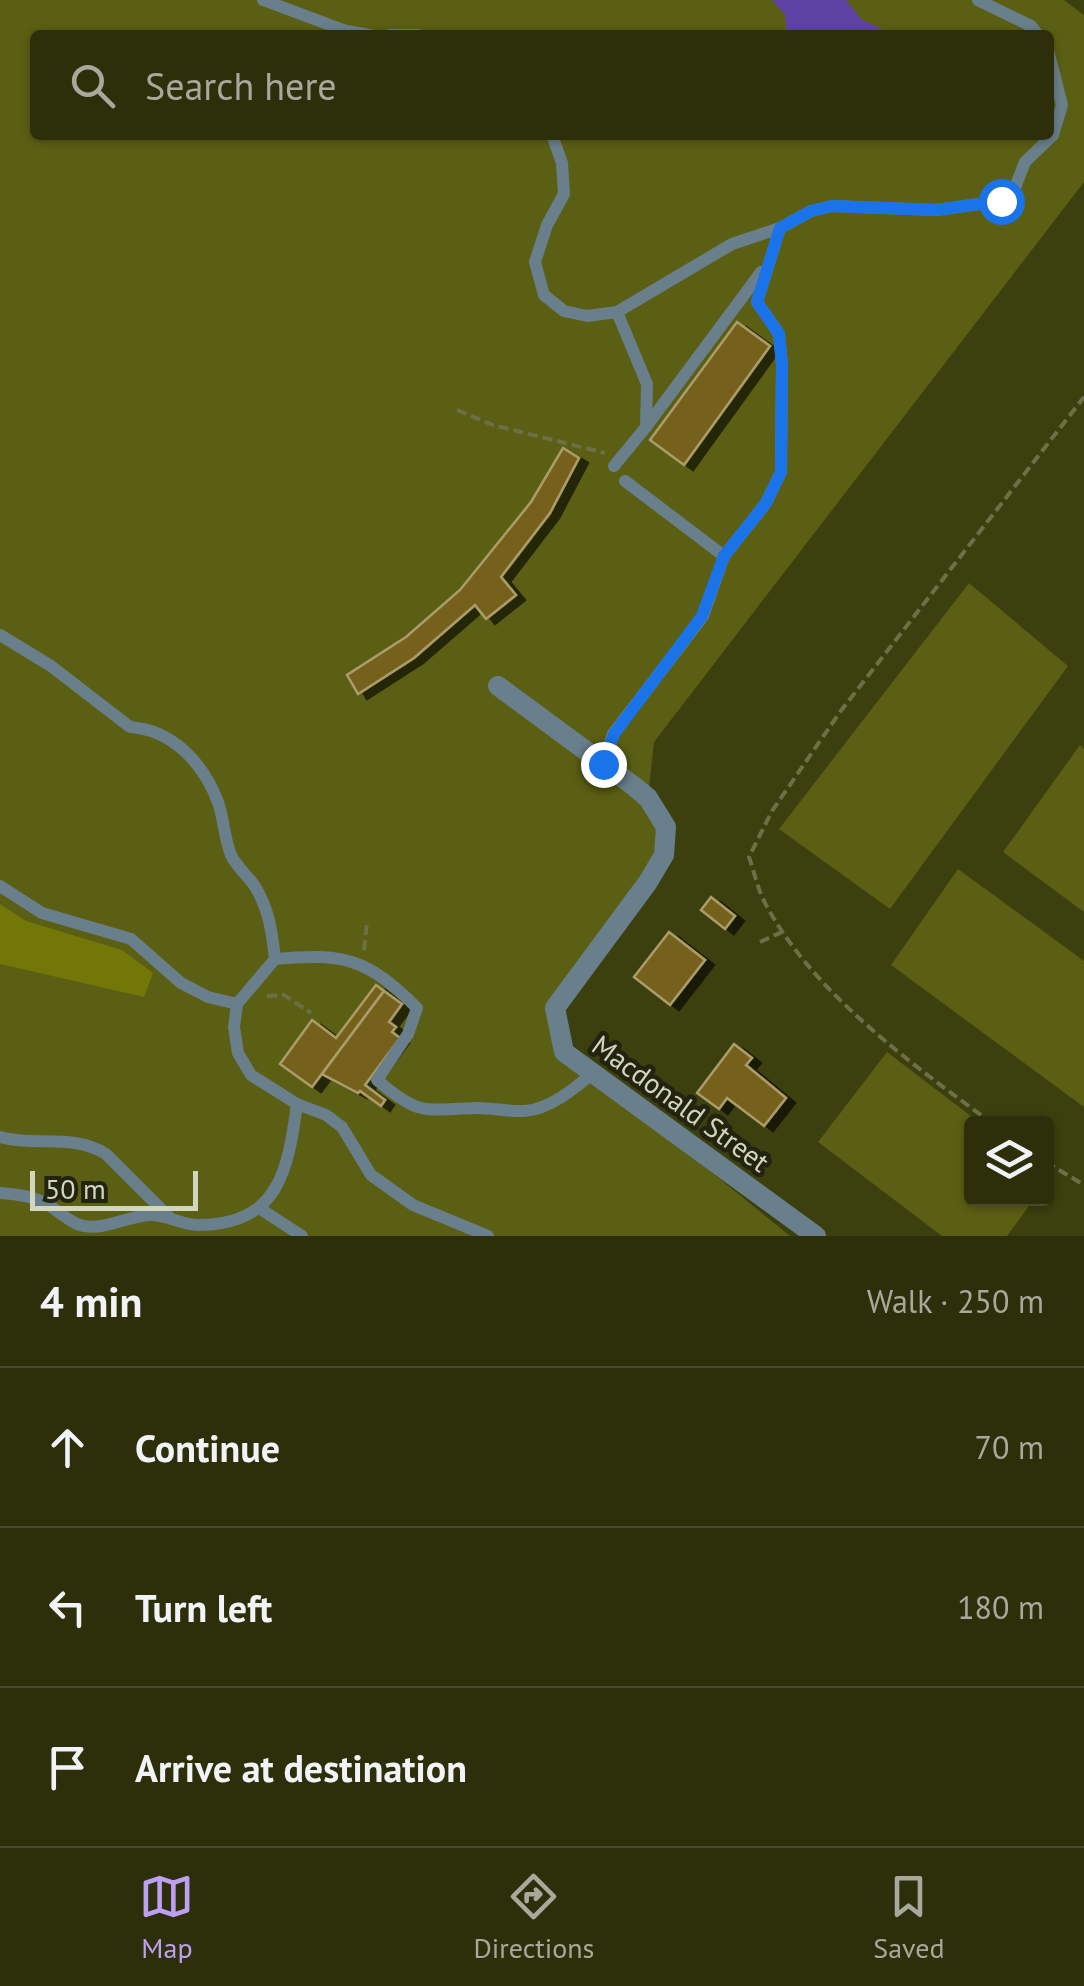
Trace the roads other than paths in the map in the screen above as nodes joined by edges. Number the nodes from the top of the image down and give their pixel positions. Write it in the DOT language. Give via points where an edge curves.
graph roads {
  1 [pos="263,0"];
  2 [pos="978,0"];
  3 [pos="341,30"];
  4 [pos="1034,30"];
  5 [pos="1054,73"];
  6 [pos="1054,132"];
  7 [pos="554,140"];
  8 [pos="1048,140"];
  9 [pos="780,228"];
  10 [pos="766,266"];
  11 [pos="617,312"];
  12 [pos="646,427"];
  13 [pos="614,466"];
  14 [pos="625,481"];
  15 [pos="724,556"];
  16 [pos="0,635"];
  17 [pos="498,686"];
  18 [pos="603,764"];
  19 [pos="0,886"];
  20 [pos="274,959"];
  21 [pos="239,1001"];
  22 [pos="593,1073"];
  23 [pos="297,1104"];
  24 [pos="0,1137"];
  25 [pos="0,1193"];
  26 [pos="260,1208"];
  27 [pos="171,1218"];
  28 [pos="302,1236"];
  29 [pos="488,1236"];
  30 [pos="816,1236"];
  1 -- 3 [label="lane"];
  2 -- 4 [label="lane"];
  5 -- 6 [label="lane" via="1062,104"];
  7 -- 11 [label="lane" via="564,194 535,262 544,295 564,311"];
  8 -- 9 [label="lane" via="1001,201 936,210 832,206"];
  9 -- 10 [label="lane"];
  9 -- 11 [label="lane" via="732,244"];
  10 -- 12 [label="lane"];
  10 -- 15 [label="lane" via="757,302 779,334 781,472"];
  11 -- 12 [label="lane" via="648,384"];
  12 -- 13 [label="lane"];
  14 -- 15 [label="lane"];
  15 -- 18 [label="lane" via="702,616 614,734"];
  16 -- 20 [label="lane" via="130,728 171,739 202,769 232,856 271,922"];
  17 -- 18 [label="street, Macdonald Street"];
  18 -- 22 [label="street, Macdonald Street" via="648,798 666,827 664,855 648,882 555,1008 564,1052"];
  19 -- 21 [label="lane" via="42,913 131,939 181,984 208,997"];
  20 -- 21 [label="lane"];
  20 -- 22 [label="lane" via="344,958 417,1008 378,1080 426,1112 528,1111 568,1094"];
  21 -- 23 [label="lane" via="238,1054 251,1075"];
  22 -- 30 [label="street, Macdonald Street"];
  23 -- 26 [label="lane" via="290,1158"];
  23 -- 29 [label="lane" via="342,1127 371,1175 413,1205"];
  24 -- 27 [label="lane" via="95,1147"];
  25 -- 27 [label="lane" via="43,1202 91,1227 151,1215"];
  26 -- 27 [label="lane" via="231,1222 194,1225"];
  26 -- 28 [label="lane"];
}
